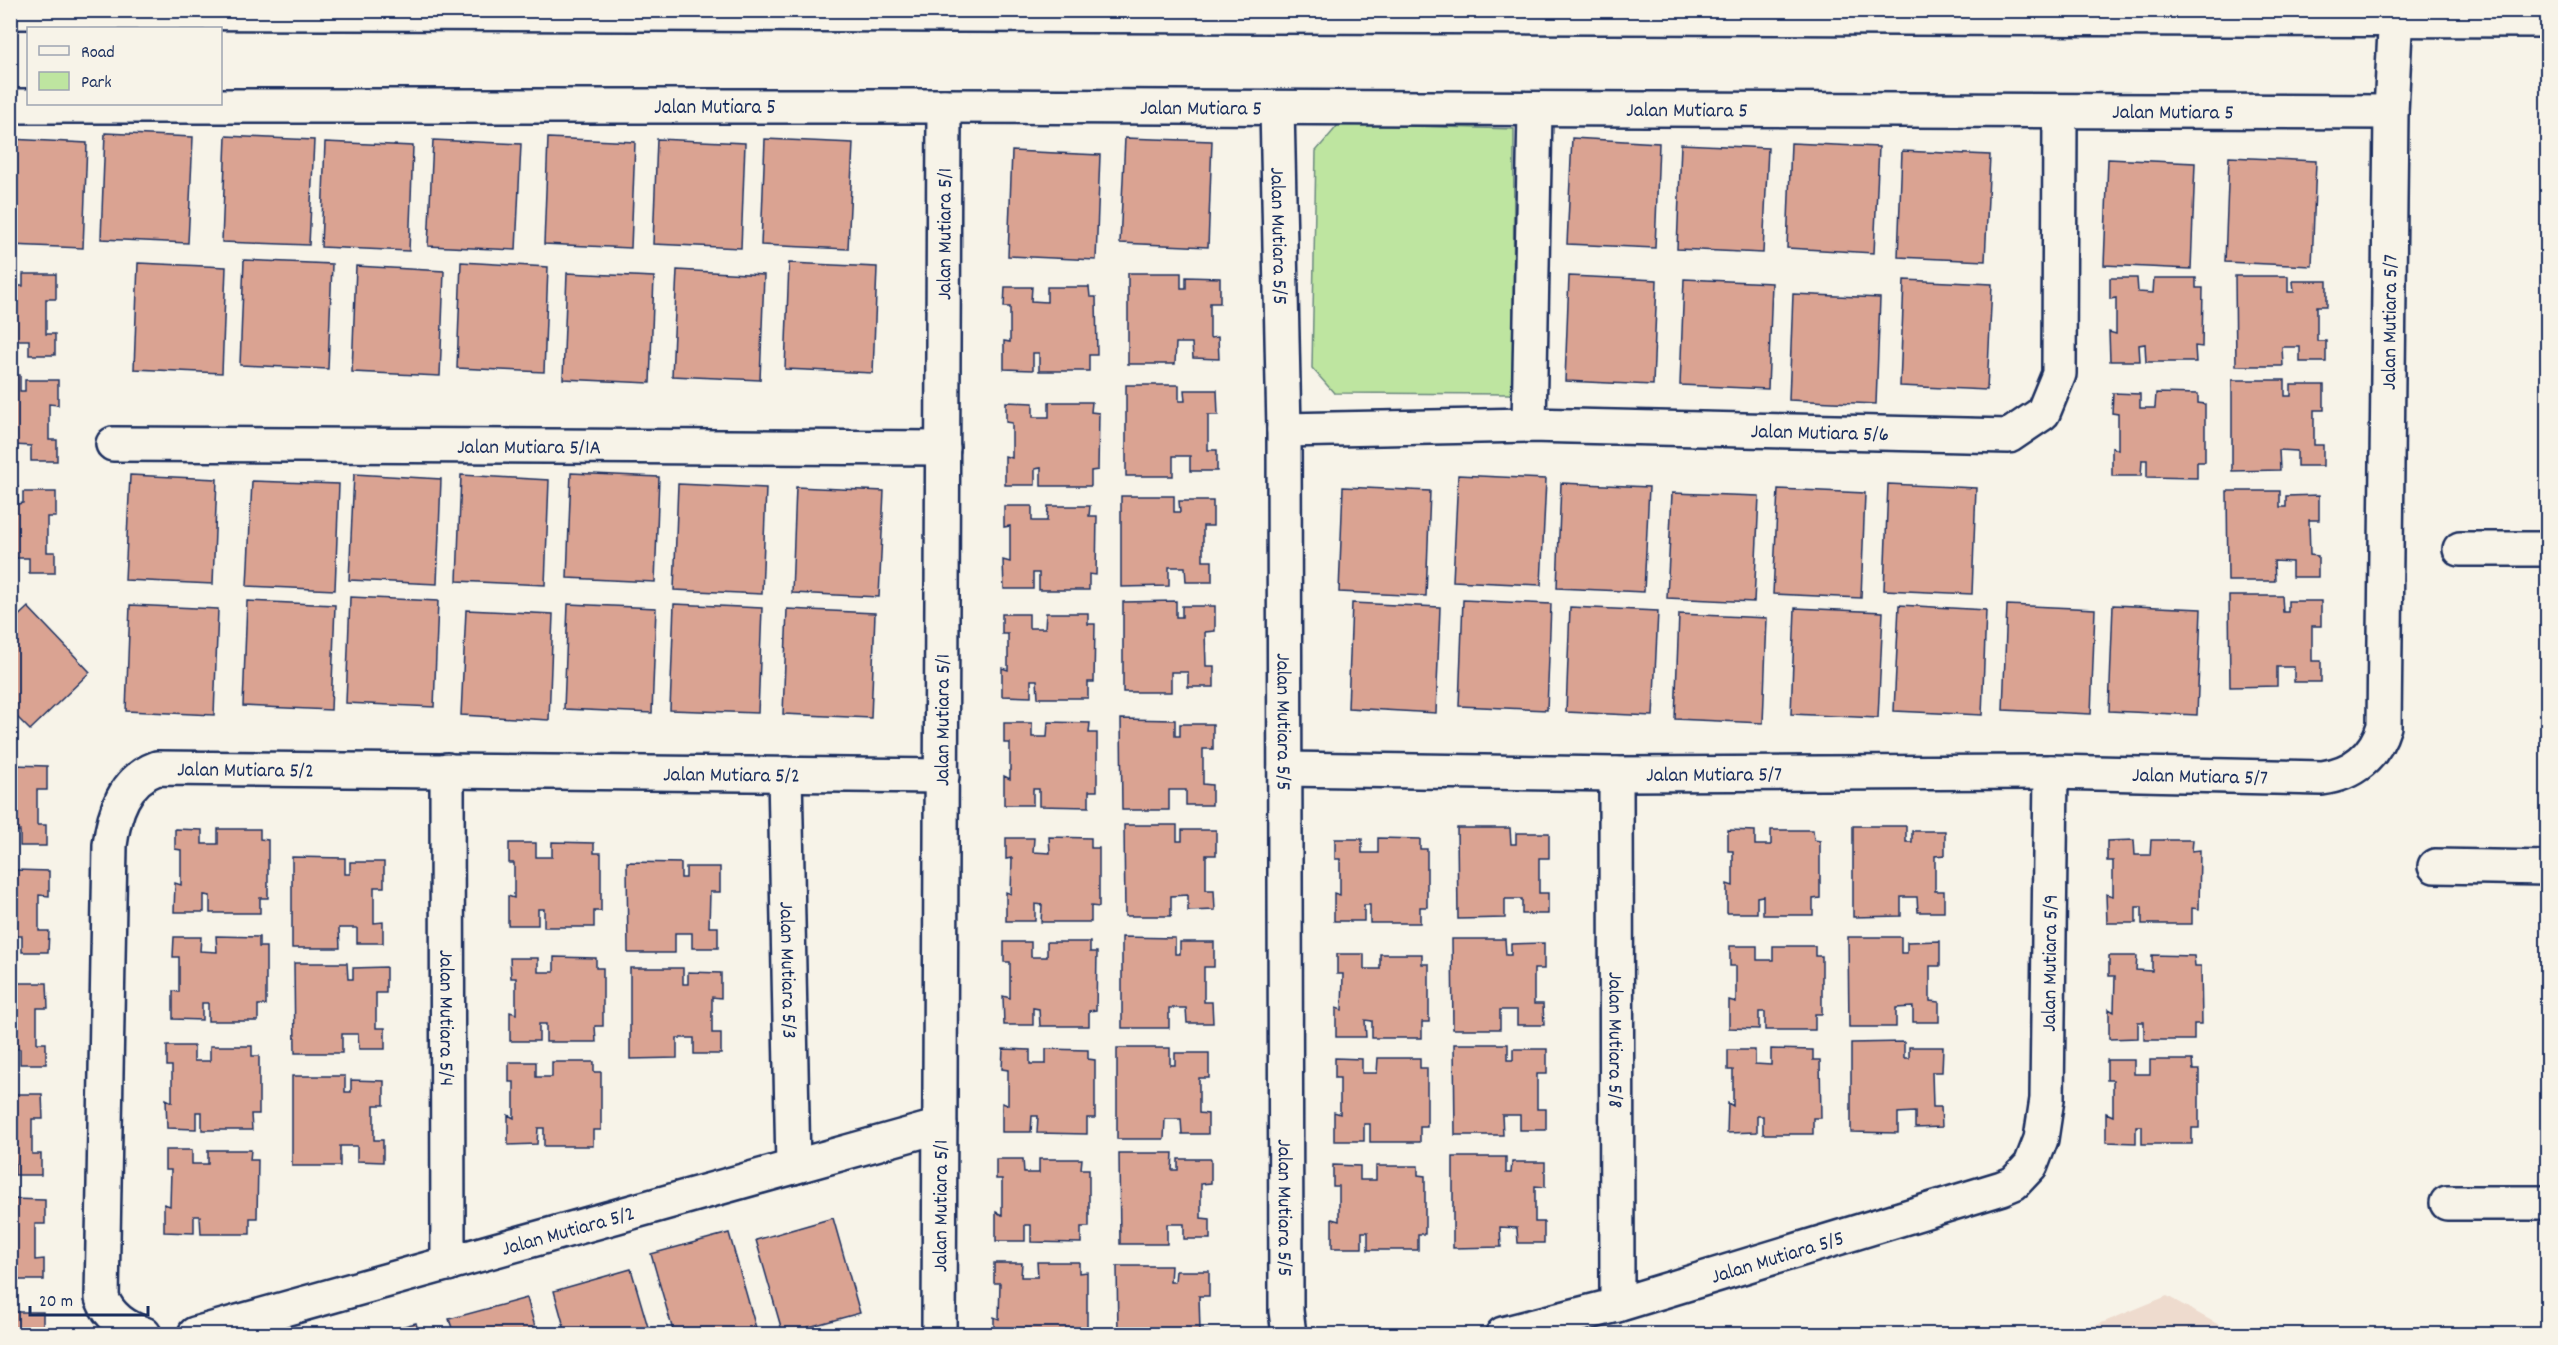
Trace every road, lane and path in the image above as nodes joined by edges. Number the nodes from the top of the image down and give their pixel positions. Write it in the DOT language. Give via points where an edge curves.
graph roads {
  1 [pos="10,12"];
  2 [pos="2395,14"];
  3 [pos="2547,20"];
  4 [pos="10,106"];
  5 [pos="944,106"];
  6 [pos="1277,108"];
  7 [pos="1535,110"];
  8 [pos="2391,112"];
  9 [pos="2060,113"];
  10 [pos="1529,425"];
  11 [pos="1284,430"];
  12 [pos="113,444"];
  13 [pos="943,448"];
  14 [pos="2460,549"];
  15 [pos="2547,549"];
  16 [pos="1285,769"];
  17 [pos="447,770"];
  18 [pos="2051,772"];
  19 [pos="785,774"];
  20 [pos="1616,774"];
  21 [pos="942,776"];
  22 [pos="2435,866"];
  23 [pos="2547,868"];
  24 [pos="940,1126"];
  25 [pos="2037,1153"];
  26 [pos="793,1167"];
  27 [pos="2447,1203"];
  28 [pos="2547,1203"];
  29 [pos="448,1264"];
  30 [pos="1617,1305"];
  31 [pos="144,1335"];
  32 [pos="195,1335"];
  33 [pos="939,1335"];
  34 [pos="1289,1335"];
  35 [pos="1503,1335"];
  1 -- 2 [label="street"];
  2 -- 3 [label="street"];
  2 -- 8 [label="street, Jalan Mutiara 5/7"];
  4 -- 5 [label="street, Jalan Mutiara 5"];
  5 -- 6 [label="street, Jalan Mutiara 5"];
  5 -- 13 [label="street, Jalan Mutiara 5/1"];
  6 -- 7 [label="street, Jalan Mutiara 5"];
  6 -- 11 [label="street, Jalan Mutiara 5/5"];
  7 -- 9 [label="street, Jalan Mutiara 5"];
  7 -- 10 [label="street"];
  8 -- 9 [label="street, Jalan Mutiara 5"];
  8 -- 18 [label="street, Jalan Mutiara 5/7" via="2381,736 2352,770 2322,778"];
  9 -- 10 [label="street, Jalan Mutiara 5/6" via="2060,374 2043,413 2009,436"];
  10 -- 11 [label="street, Jalan Mutiara 5/6"];
  11 -- 16 [label="street, Jalan Mutiara 5/5"];
  12 -- 13 [label="street, Jalan Mutiara 5/1A"];
  13 -- 21 [label="street, Jalan Mutiara 5/1"];
  14 -- 15 [label="street"];
  16 -- 20 [label="street, Jalan Mutiara 5/7"];
  16 -- 34 [label="street, Jalan Mutiara 5/5"];
  17 -- 19 [label="street, Jalan Mutiara 5/2"];
  17 -- 29 [label="street, Jalan Mutiara 5/4"];
  17 -- 31 [label="street, Jalan Mutiara 5/2" via="157,768 145,773 123,796 113,820 110,845 102,1298 118,1319"];
  18 -- 20 [label="street, Jalan Mutiara 5/7"];
  18 -- 25 [label="street, Jalan Mutiara 5/9" via="2047,1099"];
  19 -- 21 [label="street, Jalan Mutiara 5/2"];
  19 -- 26 [label="street, Jalan Mutiara 5/3"];
  20 -- 30 [label="street, Jalan Mutiara 5/8"];
  21 -- 24 [label="street, Jalan Mutiara 5/1"];
  22 -- 23 [label="street"];
  24 -- 26 [label="street, Jalan Mutiara 5/2"];
  24 -- 33 [label="street, Jalan Mutiara 5/1"];
  25 -- 30 [label="street, Jalan Mutiara 5/5" via="2014,1184"];
  26 -- 29 [label="street, Jalan Mutiara 5/2"];
  27 -- 28 [label="street"];
  29 -- 32 [label="street, Jalan Mutiara 5/2"];
  30 -- 35 [label="street, Jalan Mutiara 5/5"];
}
